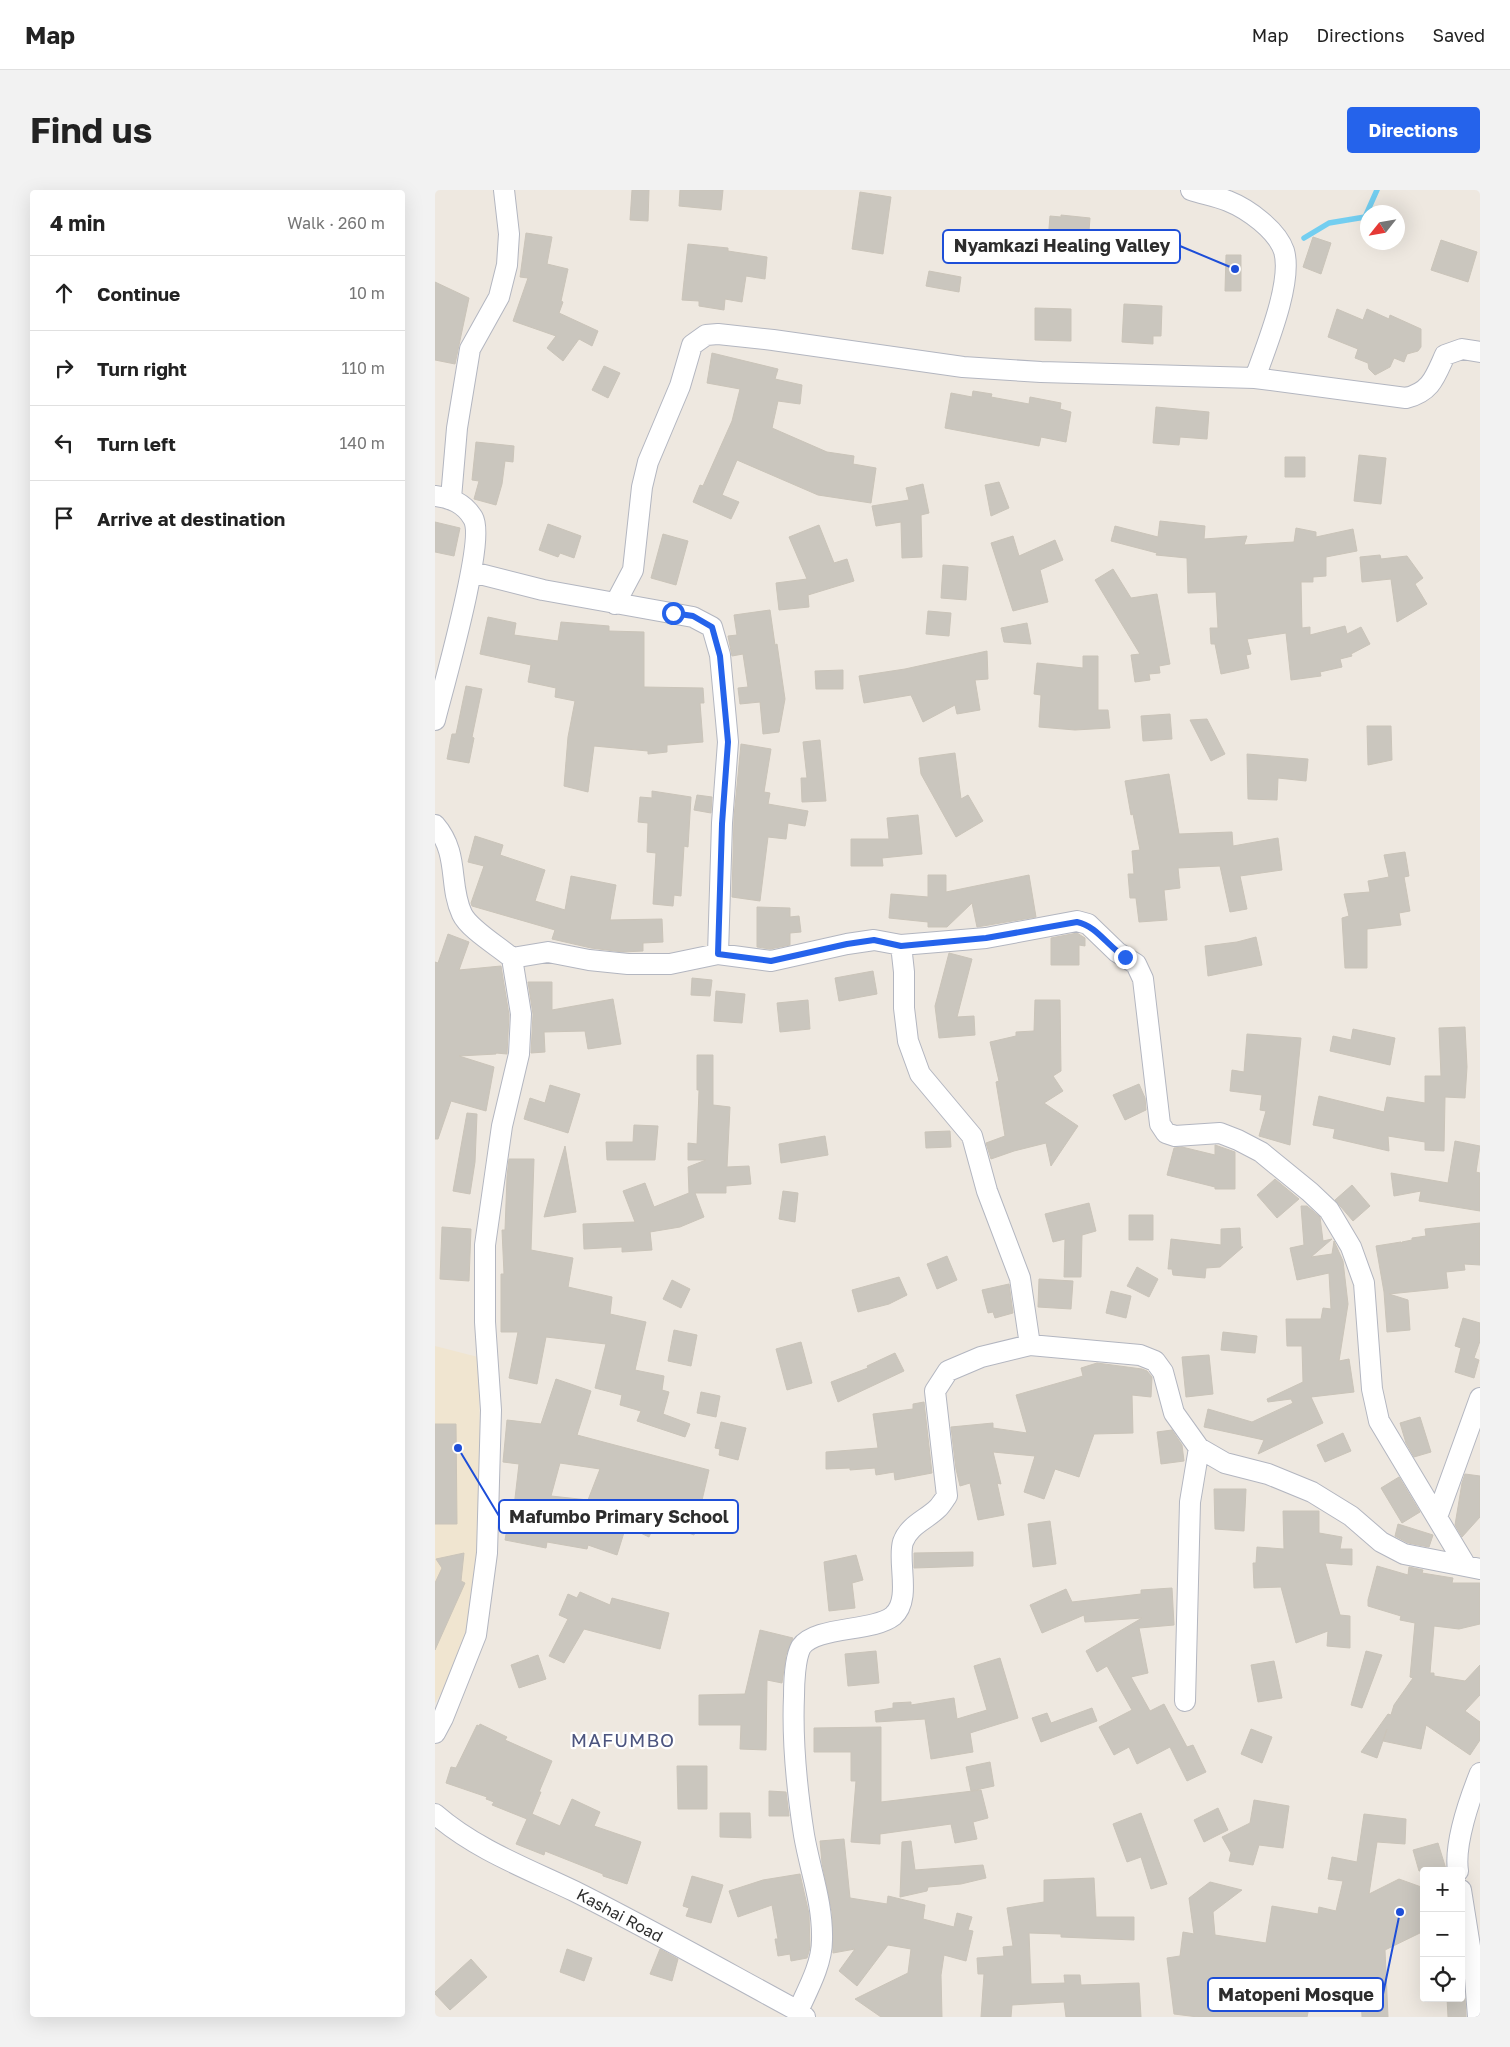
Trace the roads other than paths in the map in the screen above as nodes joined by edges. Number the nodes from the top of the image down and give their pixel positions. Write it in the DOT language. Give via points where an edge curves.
graph roads {
  1 [pos="504,190"];
  2 [pos="1191,190"];
  3 [pos="1480,352"];
  4 [pos="1255,378"];
  5 [pos="443,497"];
  6 [pos="472,572"];
  7 [pos="615,604"];
  8 [pos="435,720"];
  9 [pos="435,825"];
  10 [pos="901,946"];
  11 [pos="718,954"];
  12 [pos="511,958"];
  13 [pos="1030,1345"];
  14 [pos="1480,1398"];
  15 [pos="1199,1448"];
  16 [pos="1437,1518"];
  17 [pos="1473,1567"];
  18 [pos="1185,1702"];
  19 [pos="435,1733"];
  20 [pos="1480,1774"];
  21 [pos="435,1814"];
  22 [pos="1458,1867"];
  23 [pos="1464,1912"];
  24 [pos="802,2014"];
  25 [pos="1478,2017"];
  1 -- 5 [label="street" via="509,234 507,265 499,297 470,349"];
  2 -- 4 [label="street" via="1228,201 1266,223 1283,251 1285,276 1278,309"];
  3 -- 4 [label="street" via="1462,349 1445,355 1431,384 1419,395 1406,398"];
  4 -- 7 [label="street" via="963,367 773,340 706,335 692,345 680,386 648,462 642,487 633,570"];
  5 -- 6 [label="street" via="462,506 474,520"];
  6 -- 7 [label="street"];
  6 -- 8 [label="street"];
  7 -- 11 [label="street" via="693,616 712,627 720,656 728,742"];
  9 -- 12 [label="street" via="443,835 453,860 455,891 462,915"];
  10 -- 11 [label="street" via="874,940 771,961"];
  10 -- 13 [label="street" via="908,1041 920,1074 972,1136 987,1191 1019,1278"];
  10 -- 16 [label="street" via="986,938 1077,922 1088,924 1117,952 1137,964 1143,979 1160,1124 1166,1133 1175,1136 1221,1134 1238,1140 1261,1152 1329,1210 1351,1247 1364,1283 1372,1389 1379,1421"];
  11 -- 12 [label="street" via="670,964 628,964 548,952"];
  12 -- 19 [label="street" via="521,1014 519,1054 502,1126 485,1244 485,1322 491,1410 487,1553 476,1635"];
  13 -- 15 [label="street" via="1140,1355 1155,1361 1163,1372 1174,1413"];
  13 -- 24 [label="street" via="981,1357 948,1371 935,1391 947,1496 937,1509 918,1522 903,1543 903,1589 901,1603 894,1615 881,1622 815,1637 801,1647 794,1674 793,1720 804,1836 819,1899 823,1941"];
  14 -- 16 [label="street"];
  15 -- 17 [label="street" via="1225,1463 1268,1474 1312,1492 1351,1516 1381,1542 1404,1554"];
  15 -- 18 [label="street" via="1190,1502"];
  16 -- 17 [label="street"];
  20 -- 22 [label="street" via="1461,1834"];
  21 -- 24 [label="street, Kashai Road" via="451,1828 513,1863 582,1896"];
  23 -- 25 [label="street"];
}
